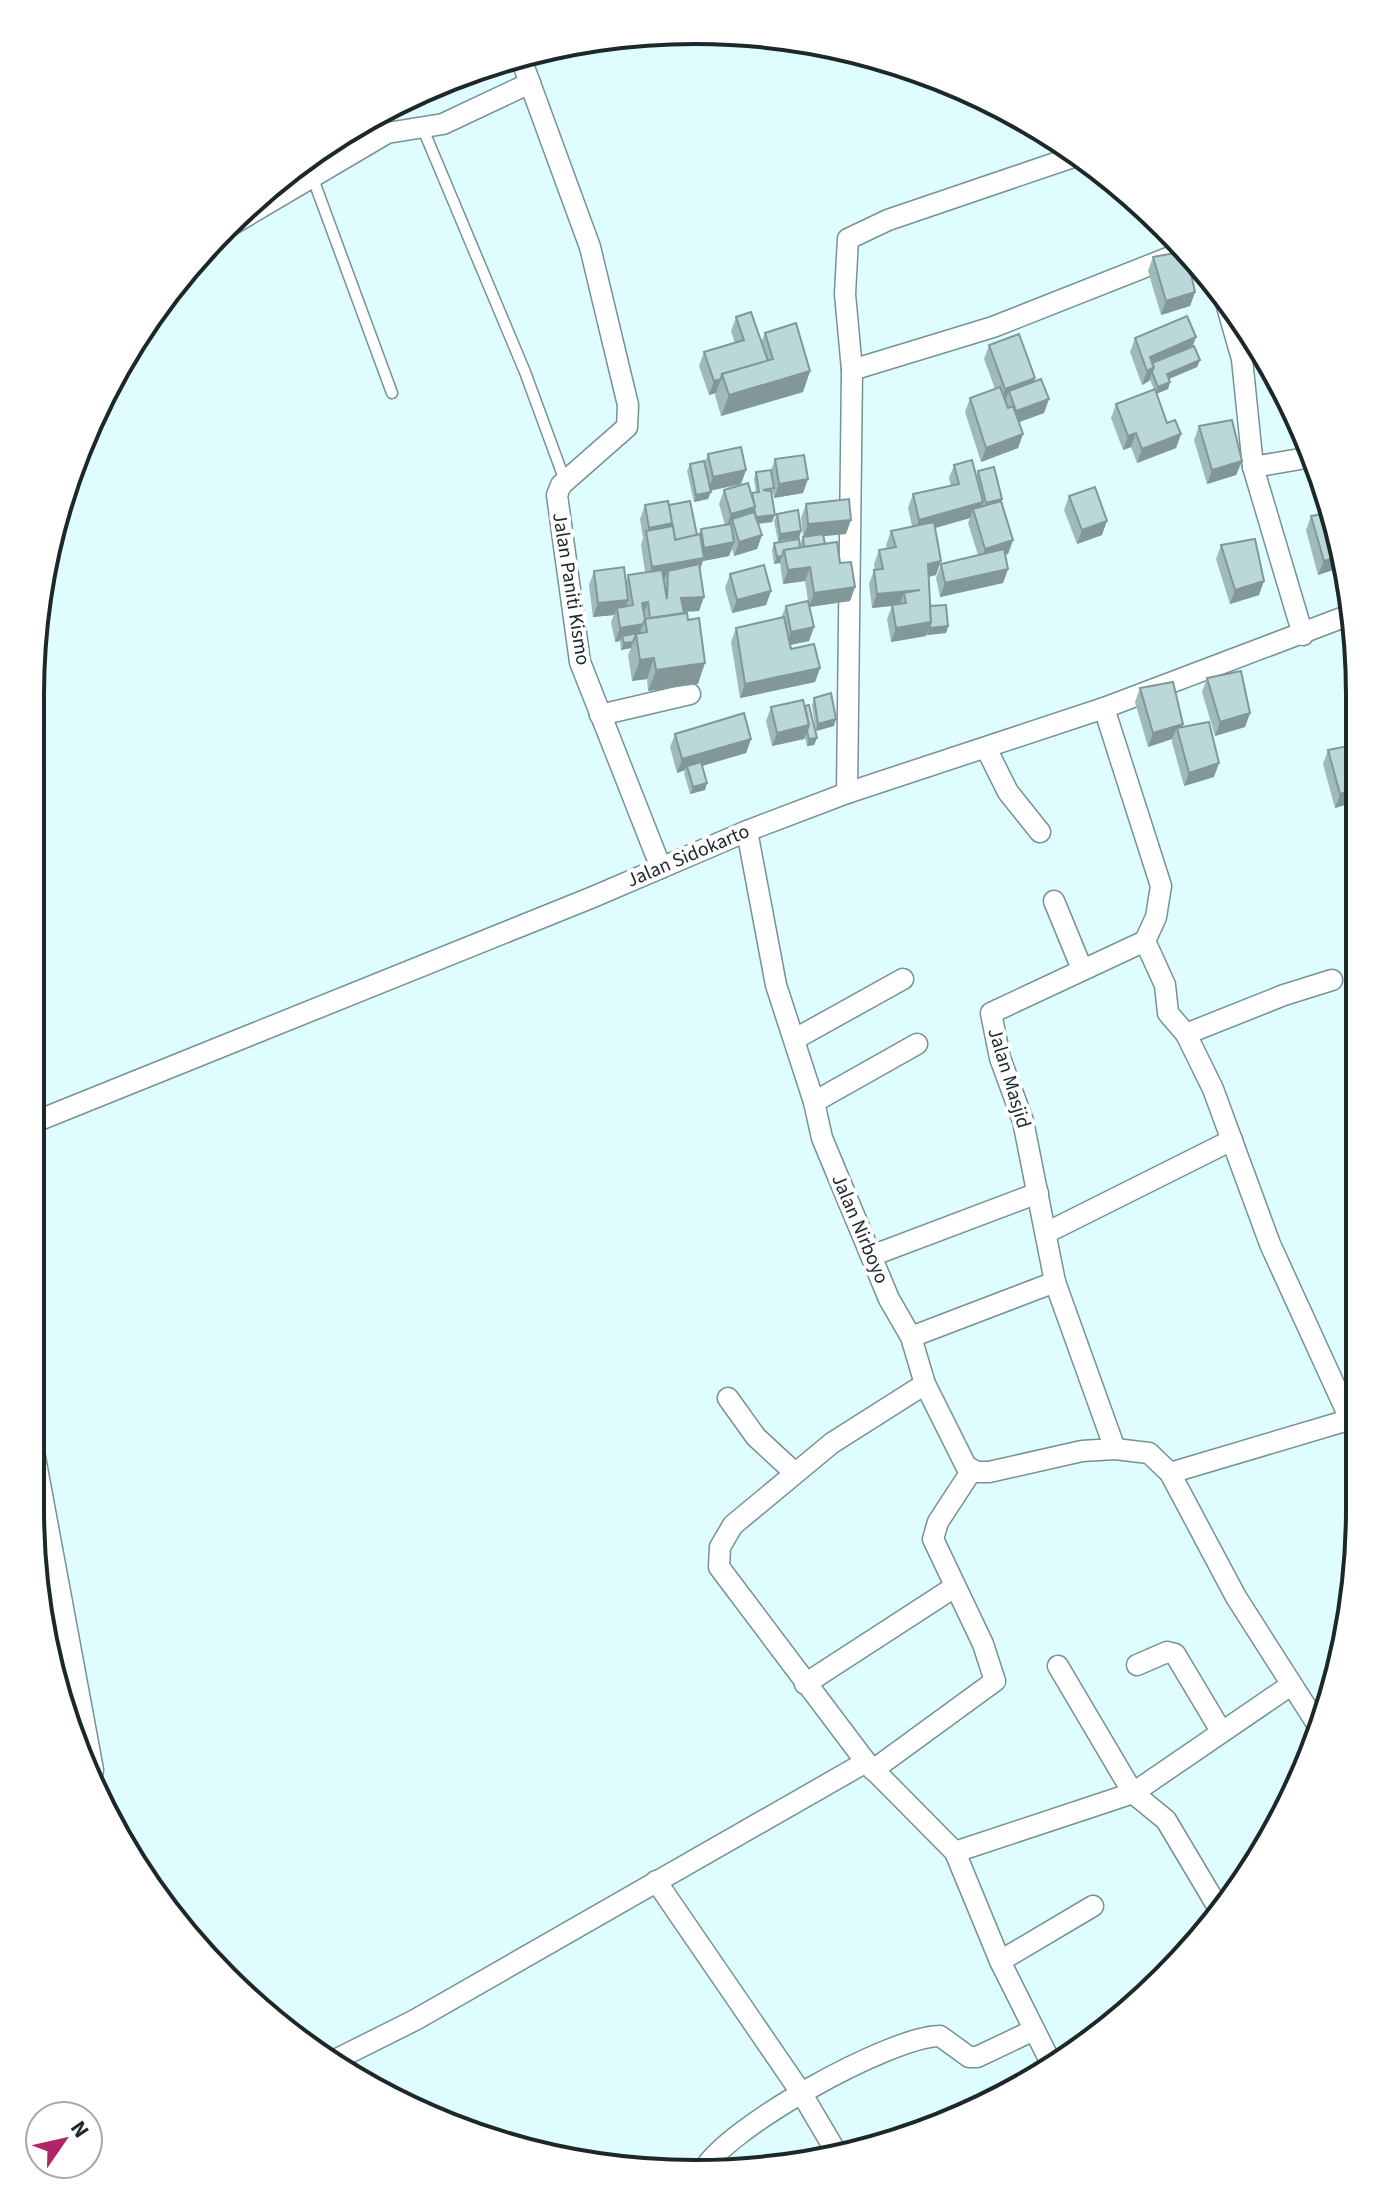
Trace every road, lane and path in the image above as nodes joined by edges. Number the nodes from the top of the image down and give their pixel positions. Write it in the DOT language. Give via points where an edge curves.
graph roads {
  1 [pos="524,67"];
  2 [pos="530,83"];
  3 [pos="423,129"];
  4 [pos="1065,160"];
  5 [pos="312,176"];
  6 [pos="276,198"];
  7 [pos="1174,255"];
  8 [pos="1251,357"];
  9 [pos="852,370"];
  10 [pos="392,393"];
  11 [pos="1301,459"];
  12 [pos="1253,467"];
  13 [pos="565,481"];
  14 [pos="1341,619"];
  15 [pos="1303,635"];
  16 [pos="690,694"];
  17 [pos="1104,708"];
  18 [pos="600,715"];
  19 [pos="986,748"];
  20 [pos="847,793"];
  21 [pos="747,831"];
  22 [pos="1040,832"];
  23 [pos="661,868"];
  24 [pos="1054,901"];
  25 [pos="1145,941"];
  26 [pos="1082,969"];
  27 [pos="903,979"];
  28 [pos="1332,980"];
  29 [pos="1186,1034"];
  30 [pos="795,1039"];
  31 [pos="917,1044"];
  32 [pos="814,1102"];
  33 [pos="44,1118"];
  34 [pos="1232,1140"];
  35 [pos="1038,1193"];
  36 [pos="1046,1233"];
  37 [pos="871,1256"];
  38 [pos="1055,1282"];
  39 [pos="911,1337"];
  40 [pos="925,1384"];
  41 [pos="728,1398"];
  42 [pos="1346,1405"];
  43 [pos="1346,1420"];
  44 [pos="1115,1449"];
  45 [pos="972,1470"];
  46 [pos="795,1473"];
  47 [pos="1170,1473"];
  48 [pos="44,1530"];
  49 [pos="953,1588"];
  50 [pos="1137,1665"];
  51 [pos="1058,1666"];
  52 [pos="805,1684"];
  53 [pos="1291,1685"];
  54 [pos="1312,1716"];
  55 [pos="80,1720"];
  56 [pos="1221,1731"];
  57 [pos="869,1766"];
  58 [pos="1133,1793"];
  59 [pos="955,1852"];
  60 [pos="656,1881"];
  61 [pos="1214,1901"];
  62 [pos="1093,1906"];
  63 [pos="1000,1961"];
  64 [pos="1034,2030"];
  65 [pos="343,2056"];
  66 [pos="1047,2056"];
  67 [pos="802,2094"];
  68 [pos="832,2145"];
  69 [pos="708,2160"];
  1 -- 2 [label="street"];
  2 -- 3 [label="street"];
  2 -- 13 [label="street" via="590,247 628,405 627,427"];
  3 -- 5 [label="street" via="387,133"];
  3 -- 13 [label="lane"];
  4 -- 9 [label="street" via="888,220 848,239 845,294"];
  5 -- 6 [label="street"];
  5 -- 10 [label="lane"];
  7 -- 9 [label="street" via="993,327"];
  8 -- 12 [label="street"];
  9 -- 20 [label="street"];
  11 -- 12 [label="street"];
  12 -- 15 [label="street"];
  13 -- 18 [label="street, Jalan Paniti Kismo" via="557,495 567,582 580,662"];
  14 -- 15 [label="street, Jalan Sidokarto"];
  15 -- 17 [label="street, Jalan Sidokarto"];
  16 -- 18 [label="street"];
  17 -- 19 [label="street, Jalan Sidokarto"];
  17 -- 25 [label="street" via="1161,886"];
  18 -- 23 [label="street, Jalan Paniti Kismo"];
  19 -- 20 [label="street, Jalan Sidokarto"];
  19 -- 22 [label="street" via="1008,792"];
  20 -- 21 [label="street, Jalan Sidokarto"];
  21 -- 23 [label="street, Jalan Sidokarto"];
  21 -- 30 [label="street, Jalan Nirboyo" via="776,985"];
  23 -- 33 [label="street, Jalan Sidokarto"];
  24 -- 26 [label="street"];
  25 -- 26 [label="street, Jalan Masjid"];
  25 -- 29 [label="street" via="1165,985 1168,1013"];
  26 -- 35 [label="street, Jalan Masjid" via="991,1013"];
  27 -- 30 [label="street"];
  28 -- 29 [label="street"];
  29 -- 34 [label="street"];
  30 -- 32 [label="street, Jalan Nirboyo"];
  31 -- 32 [label="street"];
  32 -- 37 [label="street, Jalan Nirboyo" via="822,1138"];
  34 -- 36 [label="street"];
  34 -- 42 [label="street" via="1270,1244"];
  35 -- 36 [label="street, Jalan Masjid"];
  35 -- 37 [label="street"];
  36 -- 38 [label="street, Jalan Masjid"];
  37 -- 39 [label="street, Jalan Nirboyo"];
  38 -- 39 [label="street"];
  38 -- 44 [label="street, Jalan Masjid"];
  39 -- 40 [label="street, Jalan Nirboyo"];
  40 -- 45 [label="street, Jalan Nirboyo"];
  40 -- 46 [label="street"];
  41 -- 46 [label="street" via="756,1437"];
  43 -- 47 [label="street"];
  44 -- 45 [label="street" via="989,1472"];
  44 -- 47 [label="street" via="1149,1453"];
  45 -- 49 [label="street" via="938,1522 933,1539"];
  46 -- 52 [label="street" via="733,1525 720,1547 719,1567"];
  47 -- 53 [label="street" via="1236,1597"];
  48 -- 55 [label="main road"];
  49 -- 52 [label="street"];
  49 -- 57 [label="street" via="992,1672"];
  50 -- 56 [label="street" via="1167,1652 1175,1654"];
  51 -- 58 [label="street"];
  52 -- 57 [label="street"];
  53 -- 54 [label="street"];
  53 -- 56 [label="street"];
  56 -- 58 [label="street"];
  57 -- 59 [label="street"];
  57 -- 60 [label="street"];
  58 -- 59 [label="street"];
  58 -- 61 [label="street" via="1166,1820"];
  59 -- 63 [label="street"];
  60 -- 65 [label="street"];
  60 -- 67 [label="street"];
  62 -- 63 [label="street"];
  63 -- 64 [label="street"];
  64 -- 66 [label="street"];
  64 -- 67 [label="street" via="977,2057 940,2036 915,2040"];
  67 -- 68 [label="street"];
  67 -- 69 [label="street"];
}
